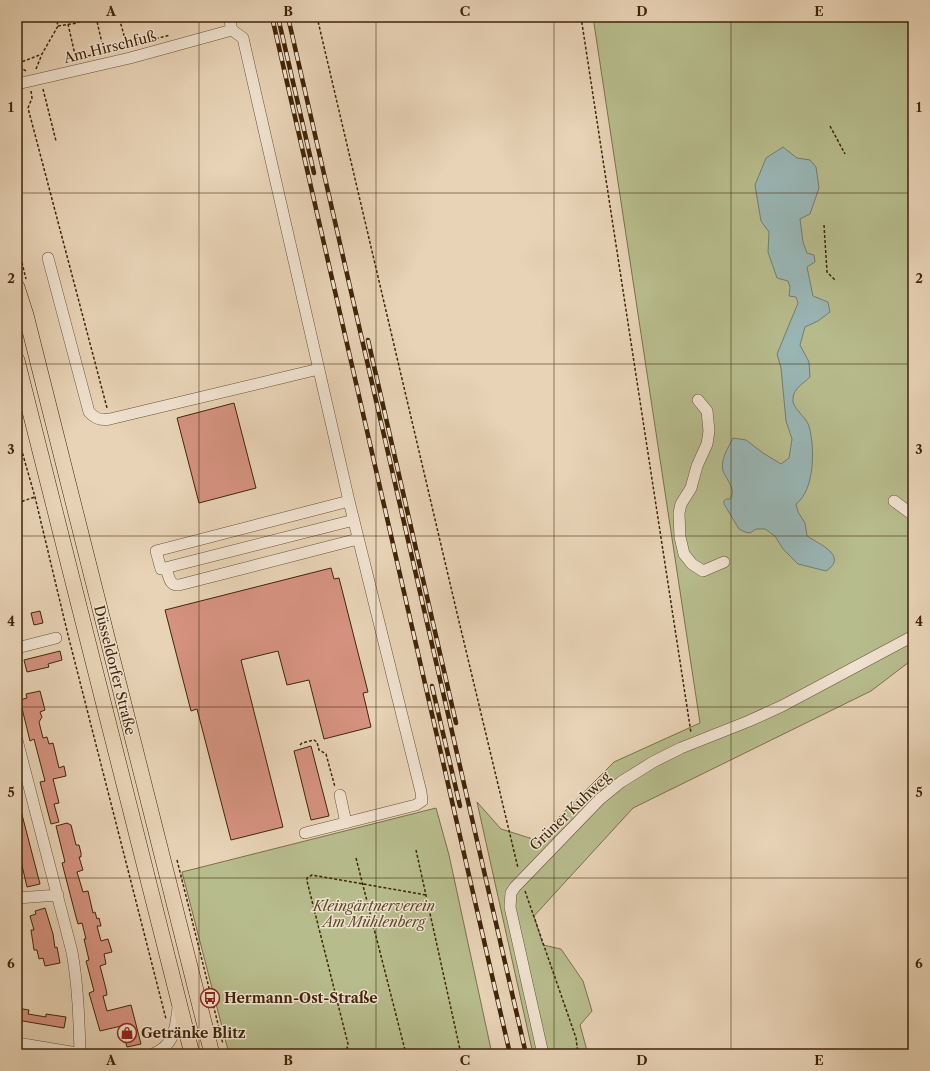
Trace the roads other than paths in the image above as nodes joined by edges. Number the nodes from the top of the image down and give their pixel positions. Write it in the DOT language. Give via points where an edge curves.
graph roads {
  1 [pos="229,17"];
  2 [pos="232,30"];
  3 [pos="17,84"];
  4 [pos="48,258"];
  5 [pos="17,287"];
  6 [pos="17,360"];
  7 [pos="319,369"];
  8 [pos="698,400"];
  9 [pos="349,501"];
  10 [pos="894,501"];
  11 [pos="913,515"];
  12 [pos="354,520"];
  13 [pos="358,539"];
  14 [pos="724,562"];
  15 [pos="166,568"];
  16 [pos="913,636"];
  17 [pos="56,638"];
  18 [pos="17,648"];
  19 [pos="17,740"];
  20 [pos="340,795"];
  21 [pos="346,823"];
  22 [pos="305,833"];
  23 [pos="58,895"];
  24 [pos="17,898"];
  25 [pos="179,1002"];
  26 [pos="17,1043"];
  27 [pos="82,1054"];
  28 [pos="153,1054"];
  29 [pos="192,1054"];
  30 [pos="212,1054"];
  31 [pos="543,1054"];
  1 -- 2 [label="street"];
  2 -- 3 [label="street, Am Hirschfuß" via="130,58 33,76"];
  2 -- 7 [label="street" via="243,38"];
  4 -- 7 [label="street" via="89,412 95,418 110,419"];
  5 -- 30 [label="main road, Düsseldorfer Straße"];
  6 -- 25 [label="main road, Düsseldorfer Straße"];
  7 -- 9 [label="street"];
  8 -- 14 [label="street" via="707,411 709,431 707,444 691,488 681,504 680,537 684,554 692,564 703,571"];
  9 -- 12 [label="street"];
  9 -- 15 [label="street" via="156,551 161,569"];
  10 -- 11 [label="street"];
  12 -- 13 [label="street"];
  12 -- 15 [label="street"];
  13 -- 15 [label="street" via="179,586 171,583"];
  13 -- 21 [label="street" via="422,801 416,805"];
  16 -- 31 [label="street, Grüner Kuhweg" via="749,722 693,743 653,762 611,789 522,880 511,893 510,907"];
  17 -- 18 [label="street"];
  19 -- 23 [label="street"];
  20 -- 21 [label="street"];
  21 -- 22 [label="street"];
  23 -- 24 [label="street"];
  23 -- 27 [label="street" via="75,972"];
  25 -- 28 [label="street" via="175,1032 171,1041"];
  25 -- 29 [label="main road, Düsseldorfer Straße"];
  26 -- 27 [label="street"];
}
